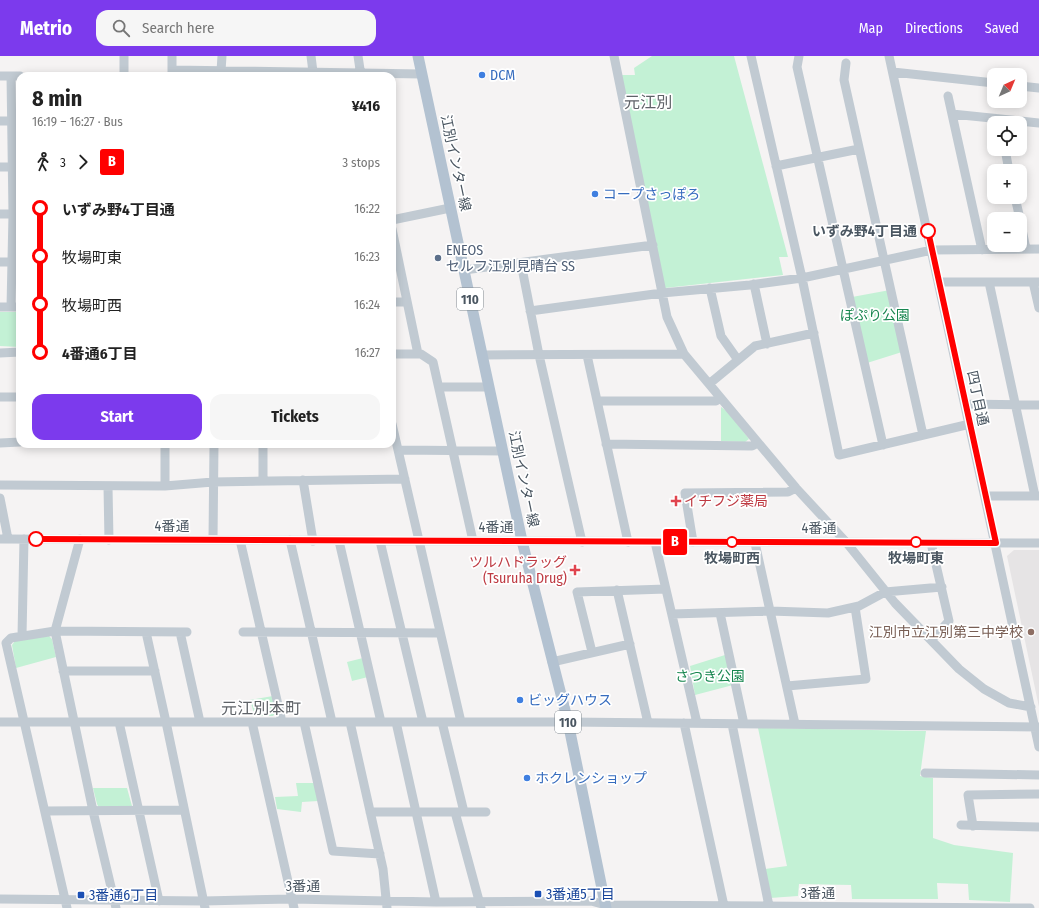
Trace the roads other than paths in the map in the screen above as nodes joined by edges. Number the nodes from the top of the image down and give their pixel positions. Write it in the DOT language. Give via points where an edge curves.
graph roads {
  1 [pos="124,56"];
  2 [pos="172,56"];
  3 [pos="222,56"];
  4 [pos="311,56"];
  5 [pos="358,56"];
  6 [pos="418,56"];
  7 [pos="614,56"];
  8 [pos="750,56"];
  9 [pos="799,56"];
  10 [pos="889,56"];
  11 [pos="846,63"];
  12 [pos="221,71"];
  13 [pos="124,72"];
  14 [pos="172,72"];
  15 [pos="196,72"];
  16 [pos="313,72"];
  17 [pos="360,72"];
  18 [pos="893,72"];
  19 [pos="396,74"];
  20 [pos="422,74"];
  21 [pos="0,76"];
  22 [pos="16,76"];
  23 [pos="987,82"];
  24 [pos="1027,87"];
  25 [pos="1039,88"];
  26 [pos="948,96"];
  27 [pos="952,114"];
  28 [pos="987,119"];
  29 [pos="0,121"];
  30 [pos="16,121"];
  31 [pos="1027,122"];
  32 [pos="1039,123"];
  33 [pos="859,149"];
  34 [pos="818,157"];
  35 [pos="776,166"];
  36 [pos="0,167"];
  37 [pos="16,167"];
  38 [pos="450,208"];
  39 [pos="0,214"];
  40 [pos="16,214"];
  41 [pos="396,219"];
  42 [pos="653,245"];
  43 [pos="396,248"];
  44 [pos="1027,249"];
  45 [pos="1039,249"];
  46 [pos="932,250"];
  47 [pos="982,250"];
  48 [pos="987,250"];
  49 [pos="885,260"];
  50 [pos="0,262"];
  51 [pos="16,262"];
  52 [pos="521,263"];
  53 [pos="843,269"];
  54 [pos="464,270"];
  55 [pos="802,278"];
  56 [pos="939,282"];
  57 [pos="989,282"];
  58 [pos="1036,282"];
  59 [pos="754,284"];
  60 [pos="710,288"];
  61 [pos="662,293"];
  62 [pos="396,302"];
  63 [pos="407,302"];
  64 [pos="0,307"];
  65 [pos="16,307"];
  66 [pos="1039,308"];
  67 [pos="530,311"];
  68 [pos="814,333"];
  69 [pos="767,344"];
  70 [pos="16,352"];
  71 [pos="0,353"];
  72 [pos="396,354"];
  73 [pos="418,354"];
  74 [pos="684,354"];
  75 [pos="539,355"];
  76 [pos="587,355"];
  77 [pos="482,356"];
  78 [pos="738,360"];
  79 [pos="709,384"];
  80 [pos="439,387"];
  81 [pos="489,387"];
  82 [pos="0,397"];
  83 [pos="16,397"];
  84 [pos="721,398"];
  85 [pos="597,401"];
  86 [pos="965,404"];
  87 [pos="1016,405"];
  88 [pos="1039,405"];
  89 [pos="970,424"];
  90 [pos="923,435"];
  91 [pos="16,442"];
  92 [pos="0,443"];
  93 [pos="758,443"];
  94 [pos="606,444"];
  95 [pos="396,445"];
  96 [pos="883,445"];
  97 [pos="165,448"];
  98 [pos="214,448"];
  99 [pos="263,448"];
  100 [pos="398,450"];
  101 [pos="453,450"];
  102 [pos="503,451"];
  103 [pos="405,478"];
  104 [pos="303,480"];
  105 [pos="263,481"];
  106 [pos="213,482"];
  107 [pos="0,485"];
  108 [pos="164,486"];
  109 [pos="108,487"];
  110 [pos="796,488"];
  111 [pos="986,496"];
  112 [pos="1037,496"];
  113 [pos="0,498"];
  114 [pos="4,539"];
  115 [pos="24,539"];
  116 [pos="80,540"];
  117 [pos="109,540"];
  118 [pos="213,540"];
  119 [pos="240,540"];
  120 [pos="290,540"];
  121 [pos="314,540"];
  122 [pos="339,541"];
  123 [pos="380,541"];
  124 [pos="419,541"];
  125 [pos="473,541"];
  126 [pos="522,542"];
  127 [pos="582,542"];
  128 [pos="628,542"];
  129 [pos="655,542"];
  130 [pos="694,542"];
  131 [pos="755,542"];
  132 [pos="846,542"];
  133 [pos="932,543"];
  134 [pos="996,543"];
  135 [pos="1039,543"];
  136 [pos="942,587"];
  137 [pos="666,589"];
  138 [pos="617,590"];
  139 [pos="885,592"];
  140 [pos="855,607"];
  141 [pos="770,611"];
  142 [pos="720,613"];
  143 [pos="672,614"];
  144 [pos="55,632"];
  145 [pos="146,632"];
  146 [pos="243,632"];
  147 [pos="262,632"];
  148 [pos="311,632"];
  149 [pos="361,633"];
  150 [pos="403,633"];
  151 [pos="440,633"];
  152 [pos="22,636"];
  153 [pos="931,640"];
  154 [pos="630,644"];
  155 [pos="592,652"];
  156 [pos="552,662"];
  157 [pos="64,671"];
  158 [pos="155,671"];
  159 [pos="787,686"];
  160 [pos="1031,707"];
  161 [pos="0,722"];
  162 [pos="24,722"];
  163 [pos="74,722"];
  164 [pos="119,722"];
  165 [pos="166,722"];
  166 [pos="200,722"];
  167 [pos="252,722"];
  168 [pos="282,722"];
  169 [pos="304,722"];
  170 [pos="332,722"];
  171 [pos="350,722"];
  172 [pos="381,722"];
  173 [pos="396,722"];
  174 [pos="422,722"];
  175 [pos="442,722"];
  176 [pos="461,722"];
  177 [pos="568,722"];
  178 [pos="648,723"];
  179 [pos="684,723"];
  180 [pos="697,723"];
  181 [pos="732,724"];
  182 [pos="744,724"];
  183 [pos="795,724"];
  184 [pos="1037,727"];
  185 [pos="1039,747"];
  186 [pos="925,772"];
  187 [pos="1039,775"];
  188 [pos="1039,794"];
  189 [pos="138,810"];
  190 [pos="184,810"];
  191 [pos="45,811"];
  192 [pos="93,811"];
  193 [pos="370,812"];
  194 [pos="417,812"];
  195 [pos="460,812"];
  196 [pos="486,812"];
  197 [pos="960,825"];
  198 [pos="973,826"];
  199 [pos="1039,827"];
  200 [pos="380,854"];
  201 [pos="0,899"];
  202 [pos="159,901"];
  203 [pos="436,902"];
  204 [pos="67,904"];
  205 [pos="115,904"];
  206 [pos="293,904"];
  207 [pos="386,904"];
  208 [pos="204,905"];
  209 [pos="480,905"];
  210 [pos="724,906"];
  211 [pos="769,906"];
  212 [pos="603,907"];
  213 [pos="751,907"];
  214 [pos="826,907"];
  215 [pos="866,907"];
  216 [pos="974,908"];
  217 [pos="1030,908"];
  1 -- 13 [label="street"];
  2 -- 14 [label="street"];
  3 -- 12 [label="street"];
  4 -- 16 [label="street"];
  5 -- 17 [label="street"];
  6 -- 20 [label="main road, 江別インター線 / 110"];
  7 -- 42 [label="street"];
  8 -- 35 [label="street"];
  9 -- 34 [label="street" via="797,67"];
  10 -- 18 [label="street, 四丁目通"];
  11 -- 33 [label="street" via="844,80"];
  12 -- 15 [label="street"];
  12 -- 16 [label="street"];
  18 -- 23 [label="street"];
  18 -- 46 [label="street, 四丁目通"];
  19 -- 20 [label="street"];
  20 -- 38 [label="main road, 江別インター線 / 110"];
  21 -- 22 [label="street"];
  22 -- 30 [label="street"];
  24 -- 25 [label="street"];
  26 -- 27 [label="street"];
  27 -- 28 [label="street"];
  27 -- 47 [label="street"];
  29 -- 30 [label="street"];
  30 -- 37 [label="street"];
  31 -- 32 [label="street"];
  33 -- 34 [label="street"];
  33 -- 49 [label="street"];
  34 -- 35 [label="street"];
  34 -- 53 [label="street"];
  35 -- 55 [label="street"];
  36 -- 37 [label="street"];
  37 -- 40 [label="street"];
  38 -- 41 [label="street"];
  38 -- 54 [label="main road, 江別インター線 / 110"];
  39 -- 40 [label="street"];
  40 -- 51 [label="street"];
  42 -- 52 [label="street"];
  42 -- 61 [label="street"];
  43 -- 63 [label="street"];
  44 -- 45 [label="street"];
  46 -- 47 [label="street"];
  46 -- 49 [label="street"];
  46 -- 56 [label="street, 四丁目通"];
  47 -- 48 [label="street"];
  49 -- 53 [label="street"];
  49 -- 90 [label="street"];
  50 -- 51 [label="street"];
  51 -- 65 [label="street"];
  52 -- 54 [label="street"];
  52 -- 67 [label="street"];
  53 -- 55 [label="street"];
  53 -- 96 [label="street"];
  54 -- 77 [label="main road, 江別インター線 / 110"];
  55 -- 59 [label="street"];
  55 -- 68 [label="street"];
  56 -- 57 [label="street"];
  56 -- 86 [label="street, 四丁目通"];
  57 -- 58 [label="street"];
  57 -- 87 [label="street"];
  58 -- 66 [label="street"];
  59 -- 60 [label="street"];
  59 -- 69 [label="street"];
  60 -- 61 [label="street"];
  60 -- 78 [label="street" via="721,336"];
  61 -- 67 [label="street"];
  61 -- 74 [label="street" via="667,316"];
  62 -- 63 [label="street"];
  63 -- 73 [label="street"];
  64 -- 65 [label="street"];
  67 -- 75 [label="street"];
  68 -- 69 [label="street"];
  68 -- 96 [label="street" via="839,455"];
  69 -- 78 [label="street" via="755,346"];
  70 -- 71 [label="street"];
  72 -- 73 [label="street"];
  73 -- 80 [label="street" via="433,362"];
  74 -- 76 [label="street"];
  74 -- 79 [label="street"];
  75 -- 76 [label="street"];
  75 -- 77 [label="street"];
  75 -- 127 [label="street"];
  76 -- 85 [label="street"];
  77 -- 81 [label="main road, 江別インター線 / 110"];
  78 -- 79 [label="street"];
  79 -- 84 [label="street"];
  80 -- 81 [label="street"];
  80 -- 101 [label="street"];
  81 -- 102 [label="main road, 江別インター線 / 110"];
  82 -- 83 [label="street"];
  84 -- 85 [label="street"];
  84 -- 93 [label="street"];
  85 -- 94 [label="street"];
  86 -- 87 [label="street"];
  86 -- 89 [label="street, 四丁目通"];
  87 -- 88 [label="street"];
  87 -- 112 [label="street"];
  89 -- 90 [label="street"];
  89 -- 111 [label="street, 四丁目通"];
  90 -- 96 [label="street"];
  91 -- 92 [label="street"];
  93 -- 94 [label="street" via="752,446"];
  93 -- 110 [label="street"];
  94 -- 128 [label="street"];
  95 -- 100 [label="street"];
  97 -- 108 [label="street"];
  98 -- 106 [label="street"];
  99 -- 105 [label="street"];
  100 -- 101 [label="street"];
  100 -- 103 [label="street"];
  101 -- 102 [label="street"];
  101 -- 125 [label="street"];
  102 -- 126 [label="main road, 江別インター線 / 110"];
  103 -- 104 [label="street"];
  103 -- 124 [label="street"];
  104 -- 105 [label="street"];
  104 -- 121 [label="street"];
  105 -- 106 [label="street"];
  106 -- 108 [label="street"];
  106 -- 118 [label="street"];
  107 -- 109 [label="street"];
  108 -- 109 [label="street"];
  109 -- 117 [label="street"];
  110 -- 130 [label="street" via="788,492 685,493"];
  110 -- 132 [label="street"];
  111 -- 112 [label="street"];
  111 -- 134 [label="street, 四丁目通"];
  113 -- 114 [label="street"];
  114 -- 115 [label="street, 4番通"];
  115 -- 116 [label="street, 4番通"];
  115 -- 152 [label="street"];
  116 -- 117 [label="street, 4番通"];
  116 -- 144 [label="street"];
  117 -- 118 [label="street, 4番通"];
  118 -- 119 [label="street, 4番通"];
  119 -- 120 [label="street, 4番通"];
  119 -- 147 [label="street"];
  120 -- 121 [label="street, 4番通"];
  120 -- 148 [label="street"];
  121 -- 122 [label="street, 4番通"];
  122 -- 123 [label="street, 4番通"];
  122 -- 149 [label="street"];
  123 -- 124 [label="street, 4番通"];
  123 -- 150 [label="street"];
  124 -- 125 [label="street, 4番通"];
  124 -- 151 [label="street"];
  125 -- 126 [label="street, 4番通"];
  126 -- 127 [label="street, 4番通"];
  126 -- 156 [label="main road, 江別インター線 / 110"];
  127 -- 128 [label="street, 4番通"];
  128 -- 129 [label="street, 4番通"];
  129 -- 130 [label="street, 4番通"];
  129 -- 137 [label="street"];
  130 -- 131 [label="street, 4番通"];
  131 -- 132 [label="street, 4番通"];
  131 -- 141 [label="street"];
  132 -- 133 [label="street, 4番通"];
  132 -- 139 [label="street"];
  133 -- 134 [label="street, 4番通"];
  133 -- 136 [label="street"];
  134 -- 135 [label="street, 4番通"];
  134 -- 160 [label="street, 四丁目通"];
  136 -- 139 [label="street"];
  136 -- 153 [label="street" via="949,621"];
  137 -- 138 [label="street"];
  137 -- 143 [label="street"];
  138 -- 154 [label="street"];
  138 -- 155 [label="street" via="577,592"];
  139 -- 140 [label="street"];
  139 -- 153 [label="street"];
  140 -- 141 [label="street" via="828,613"];
  140 -- 159 [label="street" via="866,679"];
  141 -- 142 [label="street"];
  141 -- 159 [label="street"];
  142 -- 143 [label="street"];
  142 -- 182 [label="street"];
  143 -- 180 [label="street"];
  144 -- 145 [label="street"];
  144 -- 152 [label="street"];
  144 -- 157 [label="street"];
  145 -- 158 [label="street"];
  145 -- 166 [label="street" via="183,632"];
  146 -- 147 [label="street"];
  147 -- 148 [label="street"];
  147 -- 168 [label="street"];
  148 -- 149 [label="street"];
  148 -- 170 [label="street"];
  149 -- 150 [label="street"];
  149 -- 172 [label="street"];
  150 -- 151 [label="street"];
  150 -- 174 [label="street"];
  151 -- 176 [label="street"];
  152 -- 162 [label="street" via="10,638 6,643"];
  153 -- 160 [label="street" via="959,669 984,689 1009,703"];
  154 -- 155 [label="street"];
  154 -- 178 [label="street"];
  155 -- 156 [label="street"];
  156 -- 177 [label="main road, 江別インター線 / 110"];
  157 -- 158 [label="street"];
  157 -- 163 [label="street"];
  158 -- 165 [label="street"];
  159 -- 183 [label="street"];
  160 -- 184 [label="street, 四丁目通"];
  161 -- 162 [label="street"];
  162 -- 163 [label="street"];
  162 -- 191 [label="street"];
  163 -- 164 [label="street"];
  163 -- 192 [label="street"];
  164 -- 165 [label="street"];
  164 -- 189 [label="street"];
  165 -- 166 [label="street"];
  165 -- 190 [label="street"];
  166 -- 167 [label="street"];
  167 -- 168 [label="street"];
  167 -- 206 [label="street"];
  168 -- 169 [label="street"];
  169 -- 170 [label="street"];
  169 -- 200 [label="street" via="333,851"];
  170 -- 171 [label="street"];
  171 -- 172 [label="street"];
  171 -- 193 [label="street"];
  172 -- 173 [label="street"];
  173 -- 174 [label="street"];
  173 -- 194 [label="street"];
  174 -- 175 [label="street"];
  175 -- 176 [label="street"];
  175 -- 195 [label="street"];
  176 -- 177 [label="street"];
  177 -- 178 [label="street"];
  177 -- 212 [label="main road, 江別インター線 / 110"];
  178 -- 179 [label="street"];
  179 -- 180 [label="street"];
  179 -- 210 [label="street"];
  180 -- 181 [label="street"];
  181 -- 182 [label="street"];
  181 -- 211 [label="street"];
  182 -- 183 [label="street"];
  183 -- 184 [label="street"];
  184 -- 185 [label="street, 四丁目通"];
  186 -- 187 [label="street"];
  188 -- 198 [label="street" via="968,795"];
  189 -- 190 [label="street"];
  189 -- 192 [label="street"];
  189 -- 202 [label="street"];
  190 -- 208 [label="street"];
  191 -- 192 [label="street"];
  191 -- 204 [label="street"];
  192 -- 205 [label="street"];
  193 -- 194 [label="street"];
  193 -- 200 [label="street"];
  194 -- 195 [label="street"];
  194 -- 203 [label="street"];
  195 -- 196 [label="street"];
  195 -- 209 [label="street"];
  197 -- 198 [label="street"];
  198 -- 199 [label="street"];
  200 -- 207 [label="street"];
  201 -- 204 [label="street, 3番通"];
  202 -- 205 [label="street, 3番通"];
  202 -- 208 [label="street, 3番通"];
  203 -- 207 [label="street, 3番通"];
  203 -- 209 [label="street, 3番通"];
  204 -- 205 [label="street, 3番通"];
  206 -- 207 [label="street, 3番通"];
  206 -- 208 [label="street, 3番通"];
  209 -- 212 [label="street, 3番通" via="591,901"];
  210 -- 212 [label="street, 3番通"];
  210 -- 213 [label="street, 3番通"];
  211 -- 213 [label="street, 3番通"];
  211 -- 214 [label="street, 3番通"];
  214 -- 215 [label="street, 3番通"];
  215 -- 216 [label="street, 3番通"];
  216 -- 217 [label="street, 3番通"];
}
